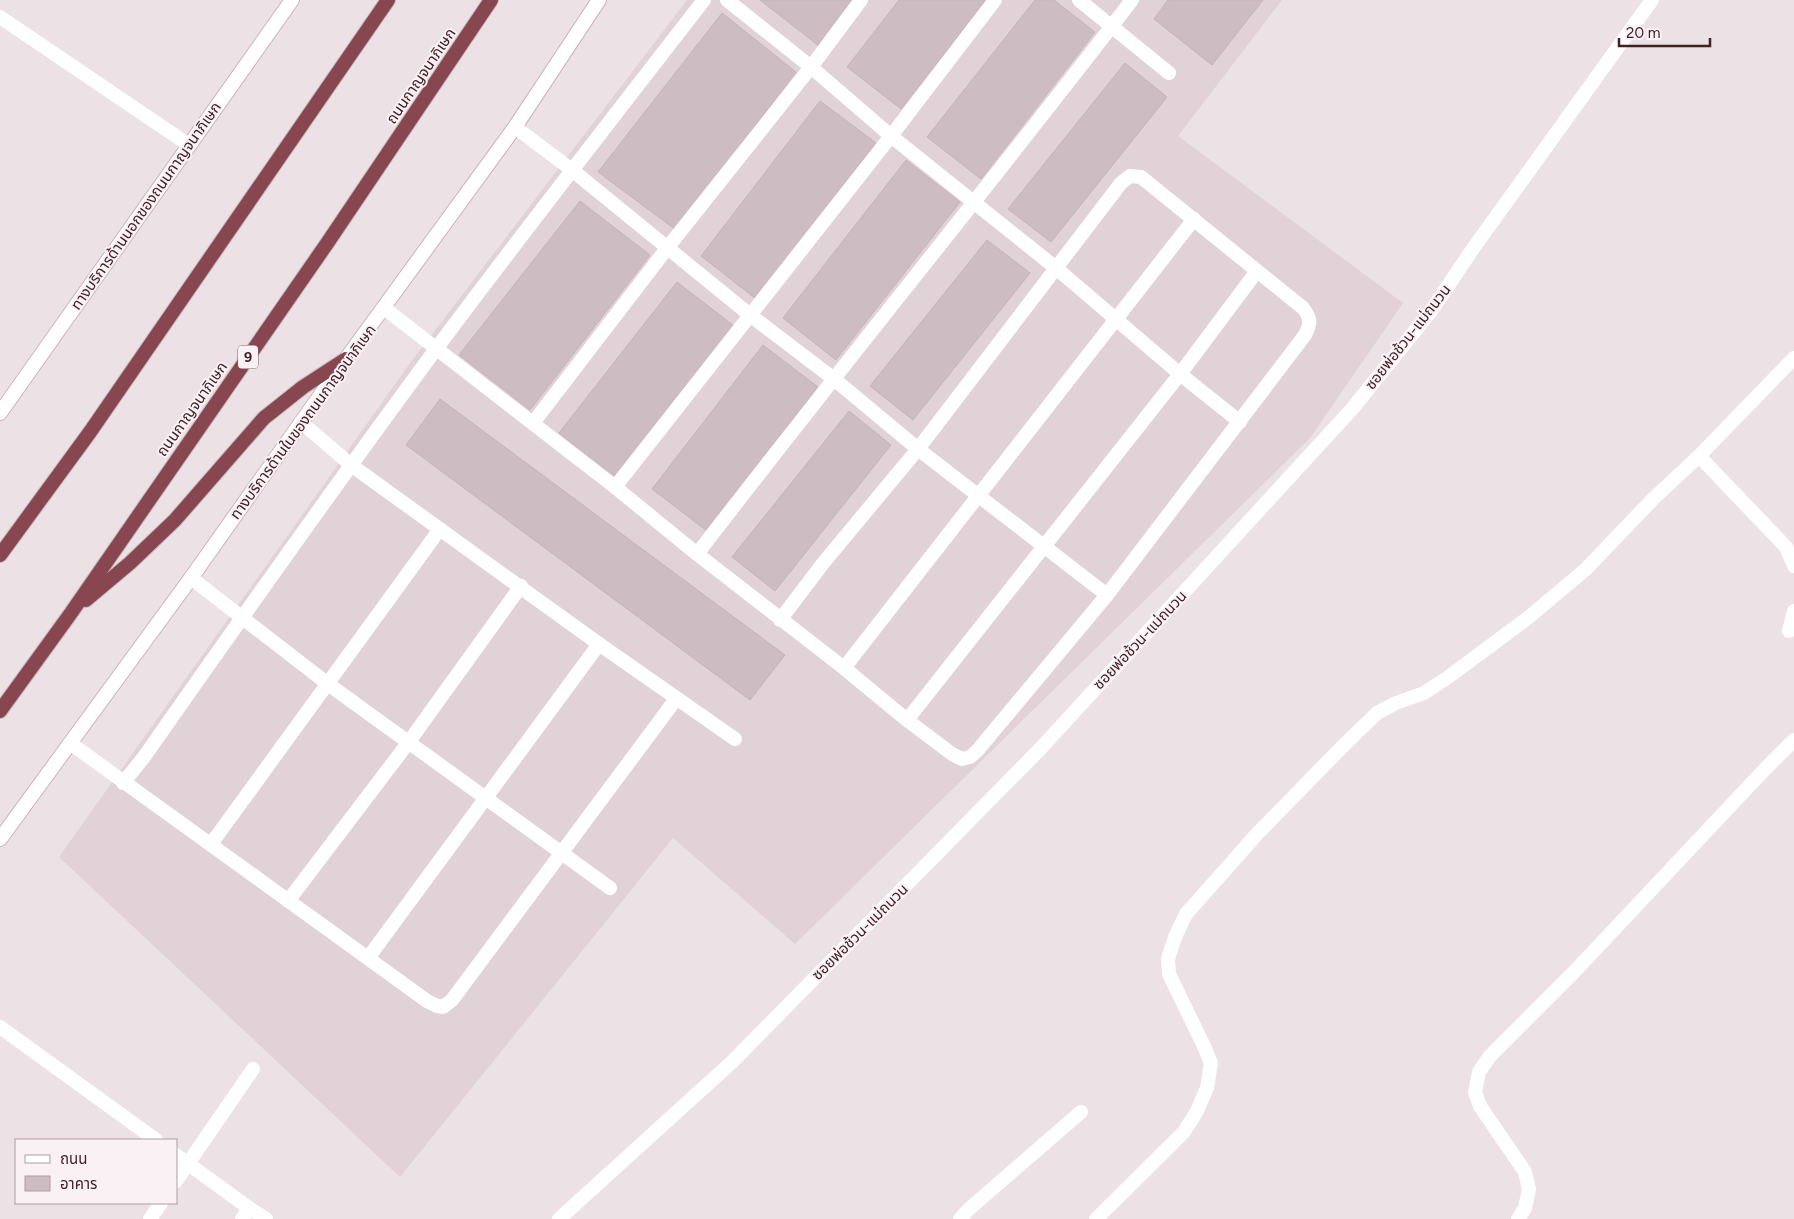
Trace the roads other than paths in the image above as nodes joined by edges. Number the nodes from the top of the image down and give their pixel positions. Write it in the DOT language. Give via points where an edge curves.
graph roads {
  1 [pos="292,0"];
  2 [pos="388,0"];
  3 [pos="492,0"];
  4 [pos="599,0"];
  5 [pos="704,0"];
  6 [pos="727,0"];
  7 [pos="861,0"];
  8 [pos="995,0"];
  9 [pos="1079,0"];
  10 [pos="1132,0"];
  11 [pos="1652,0"];
  12 [pos="0,17"];
  13 [pos="1111,27"];
  14 [pos="811,67"];
  15 [pos="1169,73"];
  16 [pos="515,127"];
  17 [pos="891,136"];
  18 [pos="189,145"];
  19 [pos="572,170"];
  20 [pos="974,203"];
  21 [pos="1194,219"];
  22 [pos="668,247"];
  23 [pos="1056,268"];
  24 [pos="1257,271"];
  25 [pos="384,308"];
  26 [pos="750,315"];
  27 [pos="1116,318"];
  28 [pos="437,348"];
  29 [pos="1794,358"];
  30 [pos="346,359"];
  31 [pos="1180,374"];
  32 [pos="834,379"];
  33 [pos="1,409"];
  34 [pos="301,422"];
  35 [pos="533,422"];
  36 [pos="1240,422"];
  37 [pos="918,449"];
  38 [pos="1699,456"];
  39 [pos="351,465"];
  40 [pos="615,487"];
  41 [pos="977,496"];
  42 [pos="440,529"];
  43 [pos="1044,548"];
  44 [pos="697,554"];
  45 [pos="0,555"];
  46 [pos="1794,566"];
  47 [pos="191,578"];
  48 [pos="521,586"];
  49 [pos="1107,595"];
  50 [pos="1794,611"];
  51 [pos="71,613"];
  52 [pos="242,618"];
  53 [pos="780,620"];
  54 [pos="1789,631"];
  55 [pos="599,644"];
  56 [pos="844,668"];
  57 [pos="328,684"];
  58 [pos="676,698"];
  59 [pos="0,710"];
  60 [pos="907,720"];
  61 [pos="735,739"];
  62 [pos="1794,740"];
  63 [pos="70,743"];
  64 [pos="408,743"];
  65 [pos="124,783"];
  66 [pos="486,799"];
  67 [pos="0,839"];
  68 [pos="211,844"];
  69 [pos="560,853"];
  70 [pos="610,888"];
  71 [pos="288,901"];
  72 [pos="368,958"];
  73 [pos="0,1027"];
  74 [pos="253,1069"];
  75 [pos="1081,1112"];
  76 [pos="155,1139"];
  77 [pos="178,1156"];
  78 [pos="189,1164"];
  79 [pos="178,1178"];
  80 [pos="161,1204"];
  81 [pos="246,1214"];
  82 [pos="150,1219"];
  83 [pos="266,1219"];
  84 [pos="559,1219"];
  85 [pos="960,1219"];
  86 [pos="1096,1219"];
  87 [pos="1518,1219"];
  1 -- 18 [label="street, ทางบริการด้านนอกของถนนกาญจนาภิเษก"];
  2 -- 45 [label="highway" via="90,432"];
  3 -- 51 [label="highway, ถนนกาญจนาภิเษก / 9"];
  4 -- 16 [label="street, ทางบริการด้านในของถนนกาญจนาภิเษก"];
  5 -- 19 [label="street"];
  6 -- 14 [label="street"];
  7 -- 14 [label="street"];
  8 -- 17 [label="street"];
  9 -- 13 [label="street"];
  10 -- 13 [label="street"];
  11 -- 84 [label="street, ซอยพ่อช้วน-แม่ถนวน" via="1431,311 1352,409 1041,748 732,1062"];
  12 -- 18 [label="street"];
  13 -- 15 [label="street"];
  13 -- 20 [label="street"];
  14 -- 17 [label="street"];
  14 -- 22 [label="street"];
  16 -- 19 [label="street"];
  16 -- 25 [label="street, ทางบริการด้านในของถนนกาญจนาภิเษก"];
  17 -- 20 [label="street"];
  17 -- 26 [label="street"];
  18 -- 33 [label="street, ทางบริการด้านนอกของถนนกาญจนาภิเษก"];
  19 -- 22 [label="street"];
  19 -- 28 [label="street"];
  20 -- 23 [label="street"];
  20 -- 32 [label="street"];
  21 -- 23 [label="street" via="1141,177 1130,176 1121,183"];
  21 -- 24 [label="street"];
  21 -- 27 [label="street"];
  22 -- 26 [label="street"];
  22 -- 35 [label="street"];
  23 -- 27 [label="street"];
  23 -- 37 [label="street"];
  24 -- 31 [label="street"];
  24 -- 36 [label="street" via="1303,308 1310,324"];
  25 -- 28 [label="street"];
  25 -- 30 [label="street, ทางบริการด้านในของถนนกาญจนาภิเษก"];
  26 -- 32 [label="street"];
  26 -- 40 [label="street"];
  27 -- 31 [label="street"];
  27 -- 41 [label="street"];
  28 -- 35 [label="street"];
  28 -- 39 [label="street"];
  29 -- 38 [label="street"];
  30 -- 34 [label="street, ทางบริการด้านในของถนนกาญจนาภิเษก"];
  30 -- 51 [label="highway" via="302,387 264,418 175,520"];
  31 -- 36 [label="street"];
  31 -- 43 [label="street"];
  32 -- 37 [label="street"];
  32 -- 44 [label="street"];
  34 -- 39 [label="street"];
  34 -- 47 [label="street, ทางบริการด้านในของถนนกาญจนาภิเษก"];
  35 -- 40 [label="street"];
  36 -- 49 [label="street"];
  37 -- 41 [label="street"];
  37 -- 53 [label="street"];
  38 -- 46 [label="street" via="1786,547"];
  38 -- 86 [label="street" via="1586,569 1529,617 1424,693 1377,713 1257,834 1186,914 1168,959 1169,974 1204,1044 1210,1063 1206,1088 1183,1133"];
  39 -- 42 [label="street"];
  39 -- 52 [label="street"];
  40 -- 44 [label="street"];
  41 -- 43 [label="street"];
  41 -- 56 [label="street"];
  42 -- 48 [label="street"];
  42 -- 57 [label="street"];
  43 -- 49 [label="street"];
  43 -- 60 [label="street"];
  44 -- 53 [label="street"];
  47 -- 52 [label="street"];
  47 -- 63 [label="street, ทางบริการด้านในของถนนกาญจนาภิเษก"];
  48 -- 55 [label="street"];
  48 -- 64 [label="street"];
  49 -- 60 [label="street" via="970,757 962,759 952,754"];
  50 -- 54 [label="street"];
  51 -- 59 [label="highway, ถนนกาญจนาภิเษก / 9"];
  52 -- 57 [label="street"];
  52 -- 65 [label="street"];
  53 -- 56 [label="street"];
  55 -- 58 [label="street"];
  55 -- 66 [label="street"];
  56 -- 60 [label="street"];
  57 -- 64 [label="street"];
  57 -- 68 [label="street"];
  58 -- 61 [label="street"];
  58 -- 69 [label="street"];
  62 -- 87 [label="street" via="1490,1056 1479,1072 1475,1092 1480,1106 1525,1172 1529,1189 1525,1208"];
  63 -- 65 [label="street"];
  63 -- 67 [label="street, ทางบริการด้านในของถนนกาญจนาภิเษก"];
  64 -- 66 [label="street"];
  64 -- 71 [label="street"];
  65 -- 68 [label="street"];
  66 -- 69 [label="street"];
  66 -- 72 [label="street"];
  68 -- 71 [label="street"];
  69 -- 70 [label="street"];
  69 -- 72 [label="street" via="452,1000 444,1006 427,1001"];
  71 -- 72 [label="street"];
  73 -- 76 [label="street"];
  74 -- 78 [label="street"];
  75 -- 85 [label="street"];
  77 -- 78 [label="street"];
  78 -- 79 [label="street"];
  78 -- 81 [label="street"];
  80 -- 82 [label="street"];
  81 -- 83 [label="street"];
}
